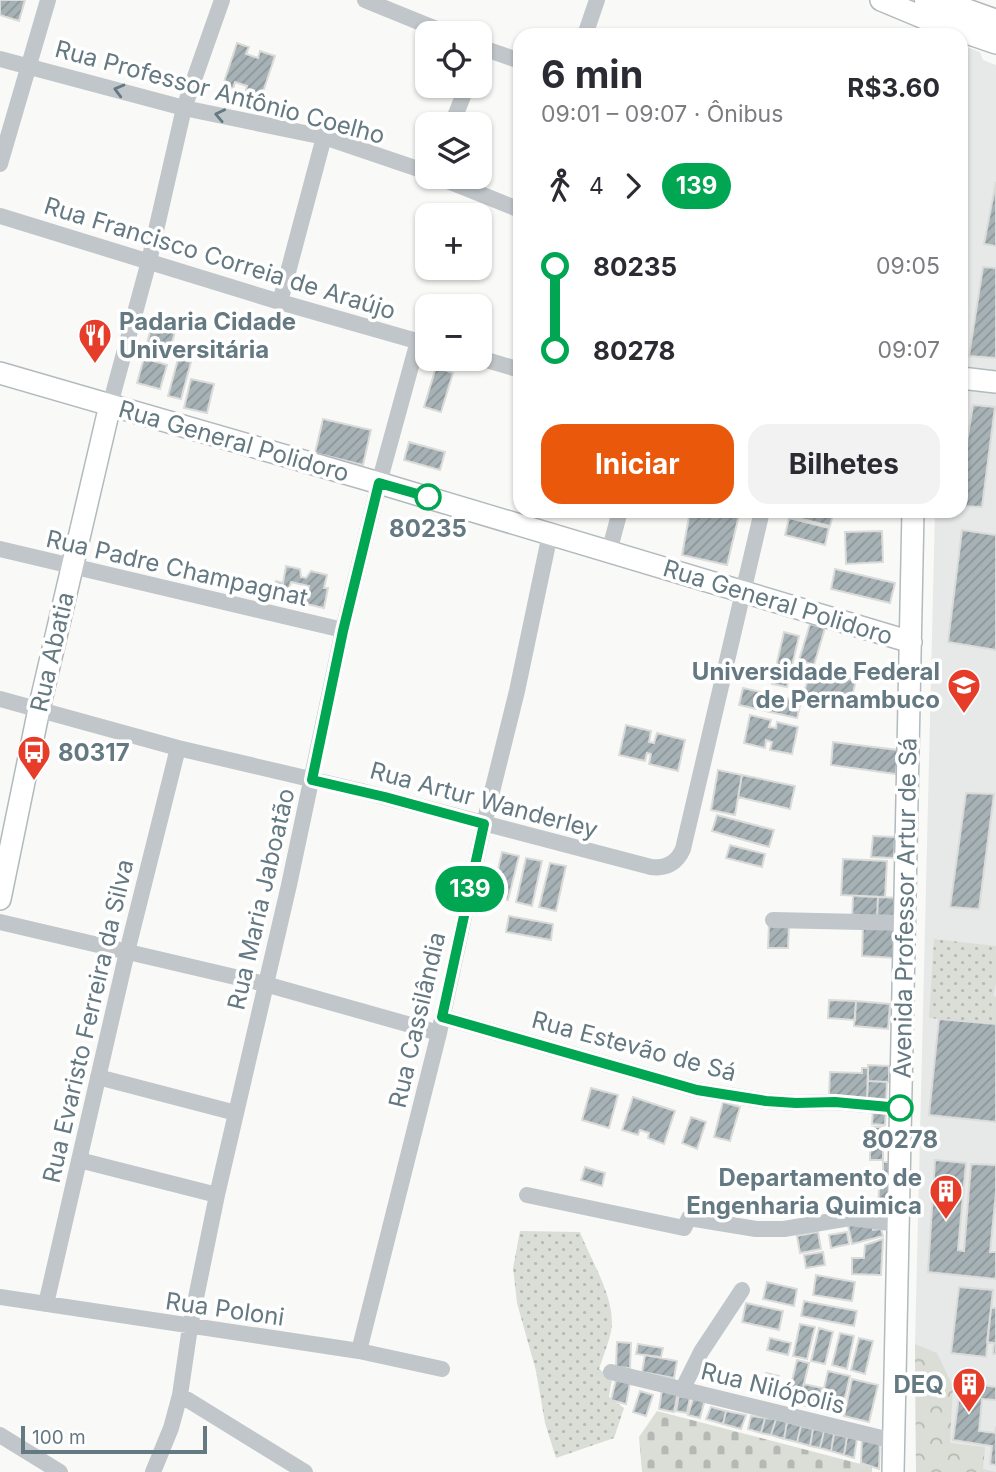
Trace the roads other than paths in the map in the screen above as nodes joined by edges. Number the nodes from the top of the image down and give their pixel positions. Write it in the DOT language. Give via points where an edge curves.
graph roads {
  1 [pos="48,0"];
  2 [pos="222,0"];
  3 [pos="365,0"];
  4 [pos="597,0"];
  5 [pos="881,0"];
  6 [pos="391,5"];
  7 [pos="930,14"];
  8 [pos="422,21"];
  9 [pos="996,24"];
  10 [pos="587,28"];
  11 [pos="962,28"];
  12 [pos="968,31"];
  13 [pos="996,43"];
  14 [pos="492,53"];
  15 [pos="0,58"];
  16 [pos="513,59"];
  17 [pos="29,66"];
  18 [pos="184,107"];
  19 [pos="324,137"];
  20 [pos="0,164"];
  21 [pos="415,168"];
  22 [pos="468,189"];
  23 [pos="513,207"];
  24 [pos="0,216"];
  25 [pos="149,261"];
  26 [pos="280,302"];
  27 [pos="415,340"];
  28 [pos="492,362"];
  29 [pos="415,368"];
  30 [pos="513,368"];
  31 [pos="0,373"];
  32 [pos="968,379"];
  33 [pos="996,382"];
  34 [pos="110,405"];
  35 [pos="379,483"];
  36 [pos="618,518"];
  37 [pos="760,518"];
  38 [pos="913,518"];
  39 [pos="551,534"];
  40 [pos="0,549"];
  41 [pos="609,552"];
  42 [pos="72,566"];
  43 [pos="743,591"];
  44 [pos="343,631"];
  45 [pos="911,642"];
  46 [pos="0,699"];
  47 [pos="39,709"];
  48 [pos="178,748"];
  49 [pos="312,780"];
  50 [pos="484,824"];
  51 [pos="0,899"];
  52 [pos="773,920"];
  53 [pos="0,922"];
  54 [pos="906,923"];
  55 [pos="127,952"];
  56 [pos="265,984"];
  57 [pos="440,1025"];
  58 [pos="98,1077"];
  59 [pos="900,1108"];
  60 [pos="236,1113"];
  61 [pos="79,1160"];
  62 [pos="217,1195"];
  63 [pos="527,1195"];
  64 [pos="898,1224"];
  65 [pos="743,1290"];
  66 [pos="0,1297"];
  67 [pos="46,1304"];
  68 [pos="190,1327"];
  69 [pos="359,1351"];
  70 [pos="442,1368"];
  71 [pos="611,1372"];
  72 [pos="682,1390"];
  73 [pos="180,1395"];
  74 [pos="0,1435"];
  75 [pos="894,1441"];
  76 [pos="60,1472"];
  77 [pos="153,1472"];
  78 [pos="306,1472"];
  79 [pos="893,1472"];
  1 -- 17 [label="street"];
  2 -- 18 [label="street"];
  3 -- 6 [label="street"];
  4 -- 10 [label="street"];
  5 -- 7 [label="street"];
  6 -- 8 [label="street"];
  7 -- 9 [label="highway"];
  7 -- 11 [label="street"];
  12 -- 13 [label="street"];
  14 -- 16 [label="street"];
  15 -- 17 [label="street, Rua Professor Antônio Coelho"];
  18 -- 17 [label="street, Rua Professor Antônio Coelho, one-way"];
  17 -- 20 [label="street"];
  19 -- 18 [label="street, Rua Professor Antônio Coelho, one-way"];
  18 -- 25 [label="street"];
  19 -- 21 [label="street, Rua Professor Antônio Coelho"];
  19 -- 26 [label="street"];
  22 -- 23 [label="street"];
  24 -- 25 [label="street, Rua Francisco Correia de Araújo"];
  25 -- 26 [label="street, Rua Francisco Correia de Araújo"];
  25 -- 34 [label="street"];
  26 -- 27 [label="street, Rua Francisco Correia de Araújo"];
  28 -- 30 [label="street"];
  29 -- 35 [label="street, Rua Maria Jaboatão"];
  31 -- 34 [label="street, Rua General Polidoro"];
  32 -- 33 [label="street"];
  34 -- 35 [label="street, Rua General Polidoro"];
  34 -- 42 [label="street, Rua Abatia"];
  35 -- 39 [label="street, Rua General Polidoro"];
  35 -- 44 [label="street, Rua Maria Jaboatão"];
  36 -- 41 [label="street"];
  37 -- 43 [label="street"];
  38 -- 45 [label="street, Avenida Professor Artur de Sá"];
  39 -- 41 [label="street, Rua General Polidoro"];
  39 -- 50 [label="street, Rua Cassilândia"];
  40 -- 42 [label="street, Rua Padre Champagnat"];
  41 -- 43 [label="street, Rua General Polidoro"];
  42 -- 44 [label="street, Rua Padre Champagnat"];
  42 -- 47 [label="street, Rua Abatia"];
  43 -- 45 [label="street, Rua General Polidoro"];
  43 -- 50 [label="street, Rua Artur Wanderley" via="683,849 671,864 651,867"];
  44 -- 49 [label="street, Rua Maria Jaboatão"];
  45 -- 54 [label="street, Avenida Professor Artur de Sá"];
  46 -- 47 [label="street, Rua Artur Wanderley"];
  47 -- 48 [label="street, Rua Artur Wanderley"];
  47 -- 51 [label="street, Rua Abatia"];
  48 -- 49 [label="street, Rua Artur Wanderley"];
  48 -- 55 [label="street, Rua Evaristo Ferreira da Silva"];
  49 -- 50 [label="street, Rua Artur Wanderley"];
  49 -- 56 [label="street, Rua Maria Jaboatão"];
  50 -- 57 [label="street, Rua Cassilândia"];
  52 -- 54 [label="street"];
  53 -- 55 [label="street, Rua Estevão de Sá"];
  54 -- 59 [label="street, Avenida Professor Artur de Sá"];
  55 -- 56 [label="street, Rua Estevão de Sá"];
  55 -- 58 [label="street, Rua Evaristo Ferreira da Silva"];
  56 -- 57 [label="street, Rua Estevão de Sá"];
  56 -- 60 [label="street, Rua Maria Jaboatão"];
  57 -- 59 [label="street, Rua Estevão de Sá" via="697,1090 766,1101"];
  57 -- 69 [label="street, Rua Cassilândia"];
  58 -- 60 [label="street"];
  58 -- 61 [label="street, Rua Evaristo Ferreira da Silva"];
  59 -- 64 [label="street, Avenida Professor Artur de Sá"];
  60 -- 62 [label="street, Rua Maria Jaboatão"];
  61 -- 62 [label="street"];
  61 -- 67 [label="street, Rua Evaristo Ferreira da Silva"];
  62 -- 68 [label="street, Rua Maria Jaboatão"];
  63 -- 64 [label="street" via="684,1228 689,1218 756,1229 850,1218"];
  64 -- 75 [label="street, Avenida Professor Artur de Sá"];
  65 -- 72 [label="street"];
  66 -- 67 [label="street, Rua Poloni"];
  67 -- 68 [label="street, Rua Poloni"];
  68 -- 69 [label="street, Rua Poloni"];
  68 -- 73 [label="street, Rua Maria Jaboatão"];
  69 -- 70 [label="street, Rua Poloni"];
  71 -- 72 [label="street, Rua Nilópolis"];
  72 -- 75 [label="street, Rua Nilópolis"];
  73 -- 77 [label="street, Rua Maria Jaboatão"];
  73 -- 78 [label="street"];
  74 -- 76 [label="street"];
  75 -- 79 [label="street, Avenida Professor Artur de Sá"];
}
